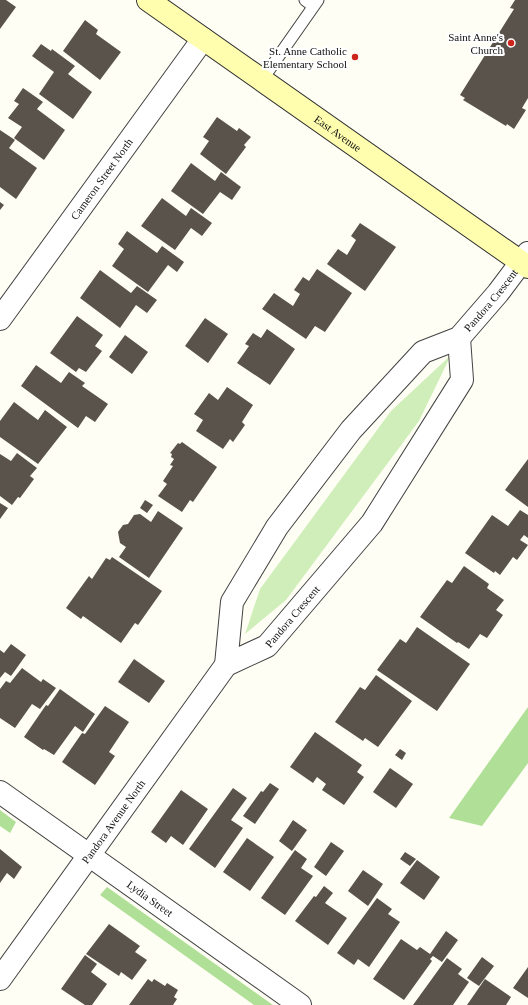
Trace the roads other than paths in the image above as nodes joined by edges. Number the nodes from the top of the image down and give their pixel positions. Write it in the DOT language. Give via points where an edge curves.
graph roads {
  1 [pos="148,0"];
  2 [pos="312,2"];
  3 [pos="203,39"];
  4 [pos="262,80"];
  5 [pos="526,260"];
  6 [pos="0,319"];
  7 [pos="459,338"];
  8 [pos="226,665"];
  9 [pos="0,792"];
  10 [pos="88,856"];
  11 [pos="0,979"];
  12 [pos="300,1005"];
  1 -- 3 [label="street, East Avenue"];
  2 -- 4 [label="lane"];
  3 -- 4 [label="street, East Avenue"];
  3 -- 6 [label="street, Cameron Street North"];
  4 -- 5 [label="street, East Avenue"];
  5 -- 7 [label="street, Pandora Crescent"];
  7 -- 8 [label="street, Pandora Crescent" via="423,352 351,430 277,527 232,602"];
  7 -- 8 [label="street, Pandora Crescent" via="462,380 372,523 267,646"];
  8 -- 10 [label="street, Pandora Avenue North"];
  9 -- 10 [label="street, Lydia Street"];
  10 -- 11 [label="street, Pandora Avenue North"];
  10 -- 12 [label="street, Lydia Street"];
}
